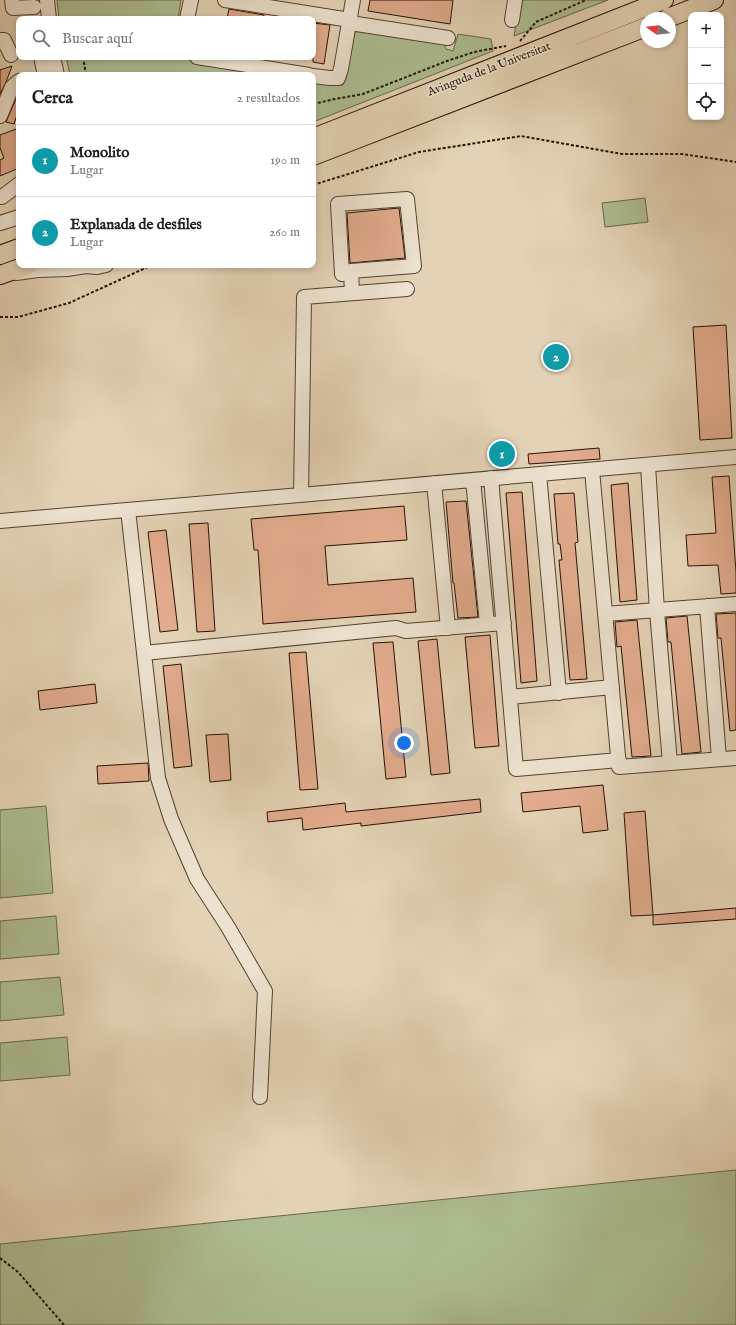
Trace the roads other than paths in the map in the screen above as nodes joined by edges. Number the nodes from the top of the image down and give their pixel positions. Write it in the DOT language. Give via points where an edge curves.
graph roads {
  1 [pos="47,0"];
  2 [pos="191,0"];
  3 [pos="225,0"];
  4 [pos="353,0"];
  5 [pos="515,0"];
  6 [pos="664,0"];
  7 [pos="714,0"];
  8 [pos="12,4"];
  9 [pos="34,9"];
  10 [pos="676,15"];
  11 [pos="49,16"];
  12 [pos="188,16"];
  13 [pos="512,20"];
  14 [pos="350,21"];
  15 [pos="640,29"];
  16 [pos="448,38"];
  17 [pos="2,40"];
  18 [pos="10,55"];
  19 [pos="49,60"];
  20 [pos="51,60"];
  21 [pos="216,60"];
  22 [pos="46,72"];
  23 [pos="56,72"];
  24 [pos="290,72"];
  25 [pos="316,76"];
  26 [pos="16,84"];
  27 [pos="0,116"];
  28 [pos="316,137"];
  29 [pos="316,155"];
  30 [pos="16,186"];
  31 [pos="0,197"];
  32 [pos="16,218"];
  33 [pos="0,223"];
  34 [pos="16,248"];
  35 [pos="0,255"];
  36 [pos="20,268"];
  37 [pos="73,268"];
  38 [pos="351,271"];
  39 [pos="1,275"];
  40 [pos="407,289"];
  41 [pos="352,293"];
  42 [pos="736,457"];
  43 [pos="648,465"];
  44 [pos="592,470"];
  45 [pos="539,474"];
  46 [pos="491,478"];
  47 [pos="473,480"];
  48 [pos="434,483"];
  49 [pos="301,494"];
  50 [pos="128,510"];
  51 [pos="0,521"];
  52 [pos="736,604"];
  53 [pos="707,606"];
  54 [pos="657,611"];
  55 [pos="605,614"];
  56 [pos="504,623"];
  57 [pos="487,624"];
  58 [pos="448,628"];
  59 [pos="144,653"];
  60 [pos="612,687"];
  61 [pos="559,693"];
  62 [pos="510,697"];
  63 [pos="736,758"];
  64 [pos="719,759"];
  65 [pos="619,760"];
  66 [pos="670,763"];
  67 [pos="260,1097"];
  1 -- 11 [label="street"];
  2 -- 12 [label="street"];
  3 -- 14 [label="street"];
  4 -- 14 [label="street"];
  5 -- 13 [label="street"];
  6 -- 28 [label="main road, Avinguda de la Universitat"];
  7 -- 10 [label="main road"];
  8 -- 9 [label="street"];
  14 -- 16 [label="street"];
  14 -- 25 [label="street" via="338,78"];
  15 -- 29 [label="main road, Avinguda de la Universitat"];
  17 -- 18 [label="street"];
  19 -- 22 [label="street"];
  20 -- 23 [label="street"];
  21 -- 24 [label="street"];
  26 -- 27 [label="street" via="12,87"];
  30 -- 31 [label="street"];
  32 -- 33 [label="street"];
  34 -- 35 [label="main road"];
  36 -- 39 [label="main road"];
  37 -- 39 [label="street"];
  38 -- 38 [label="street" via="414,266 407,199 338,204 342,274"];
  38 -- 41 [label="street"];
  40 -- 41 [label="street"];
  41 -- 49 [label="street" via="304,297"];
  42 -- 43 [label="street"];
  43 -- 44 [label="street"];
  43 -- 54 [label="street"];
  44 -- 45 [label="street"];
  44 -- 55 [label="street"];
  45 -- 46 [label="street"];
  45 -- 61 [label="street"];
  46 -- 47 [label="street"];
  46 -- 56 [label="street"];
  47 -- 48 [label="street"];
  47 -- 57 [label="street"];
  48 -- 49 [label="street"];
  48 -- 58 [label="street"];
  49 -- 50 [label="street"];
  50 -- 51 [label="street"];
  50 -- 59 [label="street"];
  52 -- 53 [label="street"];
  53 -- 54 [label="street"];
  53 -- 64 [label="street"];
  54 -- 55 [label="street"];
  54 -- 66 [label="street"];
  55 -- 60 [label="street"];
  56 -- 57 [label="street"];
  56 -- 62 [label="street"];
  57 -- 58 [label="street"];
  58 -- 59 [label="street" via="406,631 396,628"];
  59 -- 67 [label="street" via="158,778 171,819 197,879 265,991"];
  60 -- 61 [label="street"];
  60 -- 65 [label="street"];
  61 -- 62 [label="street"];
  62 -- 65 [label="street" via="516,769"];
  63 -- 64 [label="street"];
  64 -- 66 [label="street"];
  65 -- 66 [label="street" via="619,766"];
}
